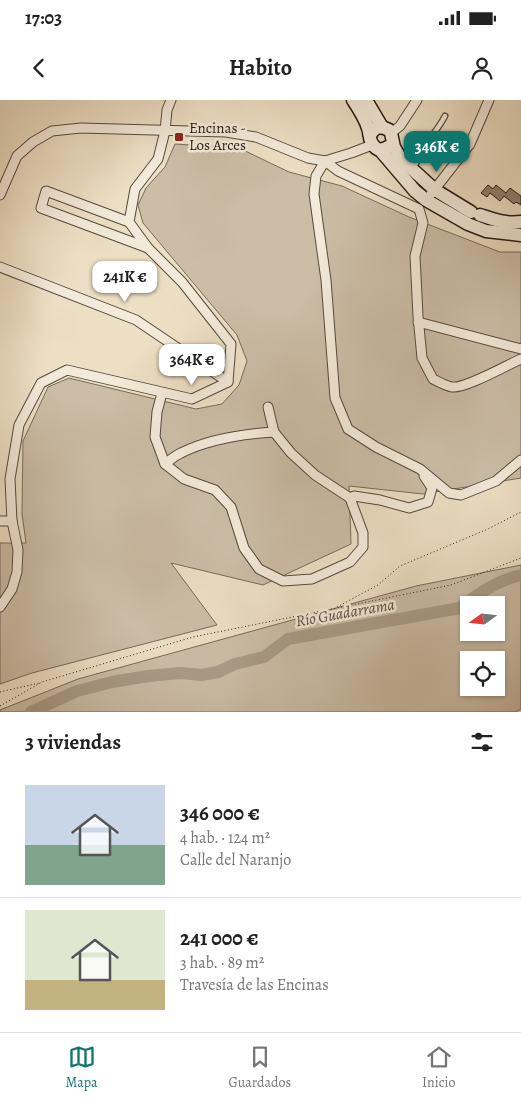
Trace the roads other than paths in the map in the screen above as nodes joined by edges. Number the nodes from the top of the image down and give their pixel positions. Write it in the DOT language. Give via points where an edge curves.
graph roads {
  1 [pos="170,100"];
  2 [pos="353,100"];
  3 [pos="366,100"];
  4 [pos="417,100"];
  5 [pos="489,100"];
  6 [pos="445,116"];
  7 [pos="165,131"];
  8 [pos="388,134"];
  9 [pos="374,143"];
  10 [pos="325,161"];
  11 [pos="412,169"];
  12 [pos="0,195"];
  13 [pos="431,195"];
  14 [pos="129,222"];
  15 [pos="521,222"];
  16 [pos="521,235"];
  17 [pos="148,248"];
  18 [pos="0,267"];
  19 [pos="418,322"];
  20 [pos="521,349"];
  21 [pos="521,359"];
  22 [pos="228,382"];
  23 [pos="162,392"];
  24 [pos="268,407"];
  25 [pos="274,432"];
  26 [pos="521,460"];
  27 [pos="165,464"];
  28 [pos="420,469"];
  29 [pos="350,498"];
  30 [pos="0,521"];
  31 [pos="12,521"];
  32 [pos="0,607"];
  1 -- 7 [label="street"];
  2 -- 9 [label="street"];
  3 -- 8 [label="street"];
  4 -- 8 [label="street" via="400,126"];
  5 -- 13 [label="street" via="470,144"];
  6 -- 11 [label="lane"];
  7 -- 10 [label="street" via="226,132 256,138 308,158"];
  7 -- 12 [label="street" via="81,128 52,131 17,156"];
  7 -- 14 [label="street" via="158,159 136,189"];
  8 -- 9 [label="street" via="390,146 387,148"];
  8 -- 9 [label="street" via="376,128 372,131"];
  8 -- 11 [label="street" via="401,159"];
  9 -- 10 [label="street"];
  9 -- 13 [label="street" via="415,191"];
  10 -- 19 [label="street" via="338,171 419,209 423,223 414,256"];
  10 -- 28 [label="street" via="316,176 314,194 326,280 335,398 348,429"];
  11 -- 13 [label="street"];
  13 -- 15 [label="street" via="500,222"];
  13 -- 16 [label="street" via="468,224 486,231"];
  14 -- 17 [label="street"];
  14 -- 17 [label="street" via="46,191 41,208"];
  17 -- 22 [label="street" via="182,282 231,344"];
  18 -- 22 [label="street" via="136,320"];
  19 -- 20 [label="street"];
  19 -- 21 [label="street" via="422,358 433,379 453,387"];
  22 -- 23 [label="street" via="192,399"];
  23 -- 27 [label="street" via="155,437"];
  23 -- 31 [label="street" via="67,370 41,384 19,424 10,479"];
  24 -- 25 [label="street"];
  25 -- 27 [label="street" via="211,441 181,453"];
  25 -- 29 [label="street" via="314,475"];
  26 -- 28 [label="street" via="496,480 461,495 449,493"];
  27 -- 29 [label="street" via="184,479 215,490 231,507 244,548 259,569 283,582 312,579 350,562 363,547 363,533"];
  28 -- 29 [label="street" via="432,488 428,502 408,508 380,500"];
  30 -- 31 [label="street"];
  31 -- 32 [label="street" via="18,563 12,589"];
}
